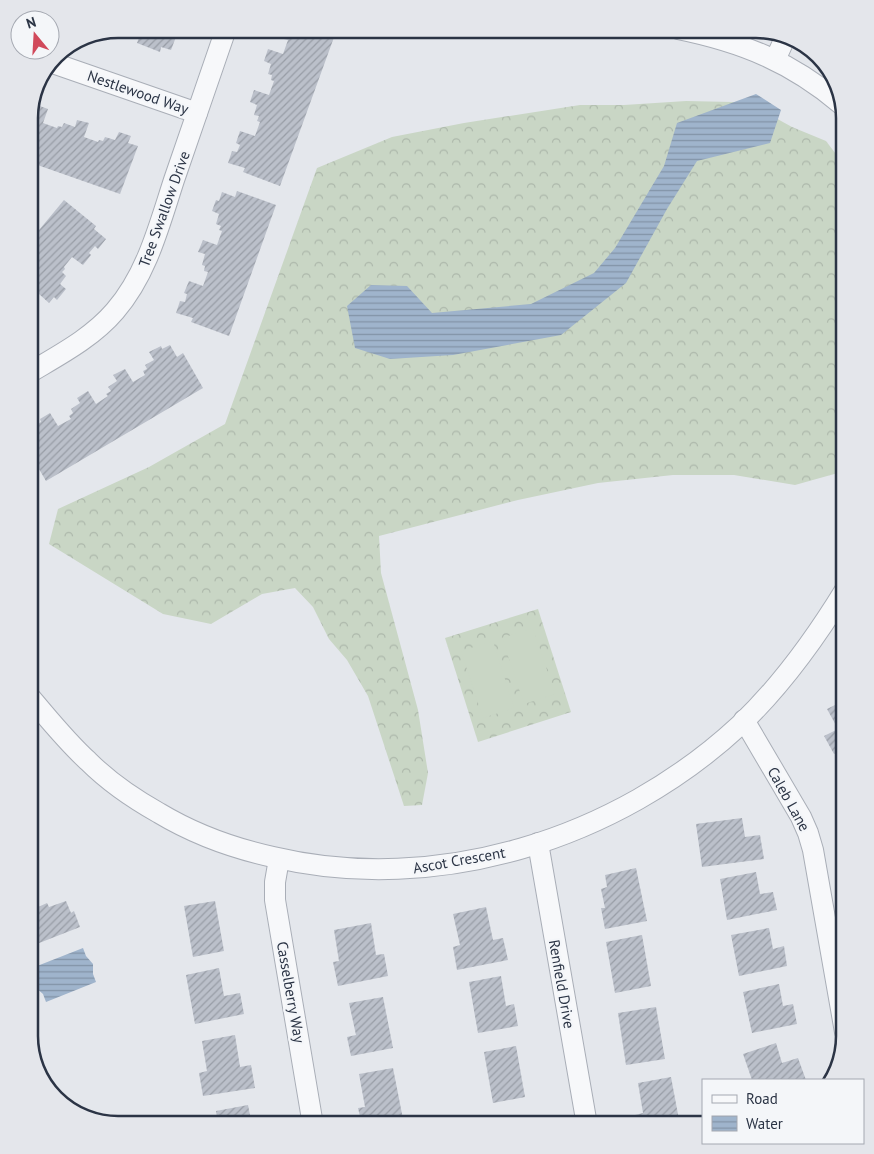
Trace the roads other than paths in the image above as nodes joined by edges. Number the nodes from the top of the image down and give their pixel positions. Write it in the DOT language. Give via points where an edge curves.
graph roads {
  1 [pos="223,38"];
  2 [pos="717,38"];
  3 [pos="783,42"];
  4 [pos="774,60"];
  5 [pos="58,65"];
  6 [pos="834,99"];
  7 [pos="197,113"];
  8 [pos="38,367"];
  9 [pos="836,604"];
  10 [pos="38,707"];
  11 [pos="744,720"];
  12 [pos="538,843"];
  13 [pos="280,859"];
  14 [pos="836,981"];
  15 [pos="312,1116"];
  16 [pos="585,1116"];
  1 -- 7 [label="street, Tree Swallow Drive"];
  2 -- 4 [label="street"];
  3 -- 4 [label="street"];
  4 -- 6 [label="street" via="798,72"];
  5 -- 7 [label="street, Nestlewood Way"];
  7 -- 8 [label="street, Tree Swallow Drive" via="150,251 133,288 100,327"];
  9 -- 11 [label="street, Ascot Crescent" via="809,646"];
  10 -- 13 [label="street, Ascot Crescent" via="88,762 133,797 208,838"];
  11 -- 12 [label="street, Ascot Crescent" via="679,773 647,794 587,824"];
  11 -- 14 [label="street, Caleb Lane" via="808,833"];
  12 -- 13 [label="street, Ascot Crescent" via="481,859 413,869 340,868"];
  12 -- 16 [label="street, Renfield Drive"];
  13 -- 15 [label="street, Casselberry Way" via="275,900"];
}
